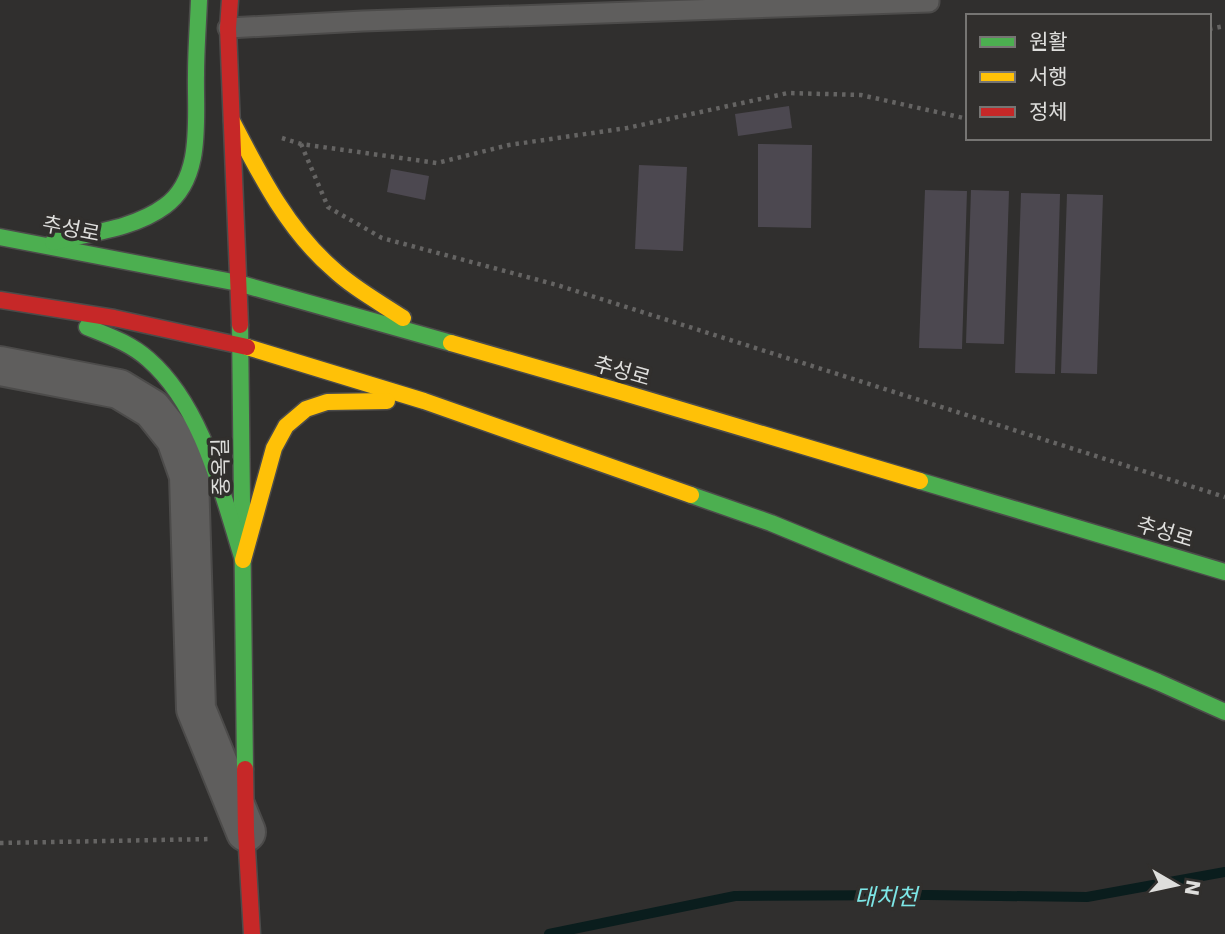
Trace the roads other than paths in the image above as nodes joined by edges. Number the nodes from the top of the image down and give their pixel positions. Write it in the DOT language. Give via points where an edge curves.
graph roads {
  1 [pos="200,0"];
  2 [pos="230,0"];
  3 [pos="929,0"];
  4 [pos="228,29"];
  5 [pos="232,121"];
  6 [pos="0,237"];
  7 [pos="42,245"];
  8 [pos="238,283"];
  9 [pos="0,300"];
  10 [pos="33,306"];
  11 [pos="437,340"];
  12 [pos="241,345"];
  13 [pos="0,366"];
  14 [pos="424,401"];
  15 [pos="243,560"];
  16 [pos="1225,572"];
  17 [pos="1225,712"];
  18 [pos="246,832"];
  19 [pos="252,934"];
  1 -- 7 [label="main road" via="192,159 178,194 149,216"];
  2 -- 4 [label="main road, 중옥길"];
  3 -- 4 [label="lane"];
  4 -- 5 [label="main road, 중옥길"];
  5 -- 8 [label="main road, 중옥길"];
  5 -- 11 [label="main road" via="288,220 321,258 356,288"];
  6 -- 7 [label="main road, 추성로"];
  7 -- 8 [label="main road, 추성로"];
  8 -- 11 [label="main road, 추성로"];
  8 -- 12 [label="main road, 중옥길"];
  9 -- 10 [label="main road"];
  10 -- 12 [label="main road"];
  10 -- 15 [label="main road" via="123,342 168,380 204,440"];
  11 -- 16 [label="main road, 추성로"];
  12 -- 14 [label="main road"];
  12 -- 15 [label="main road, 중옥길"];
  13 -- 18 [label="street" via="119,389 152,410 176,439 189,476 196,709"];
  14 -- 15 [label="main road" via="327,402 306,409 286,426 274,448"];
  14 -- 17 [label="main road" via="771,523"];
  15 -- 18 [label="main road, 중옥길"];
  18 -- 19 [label="main road, 중옥길"];
}
